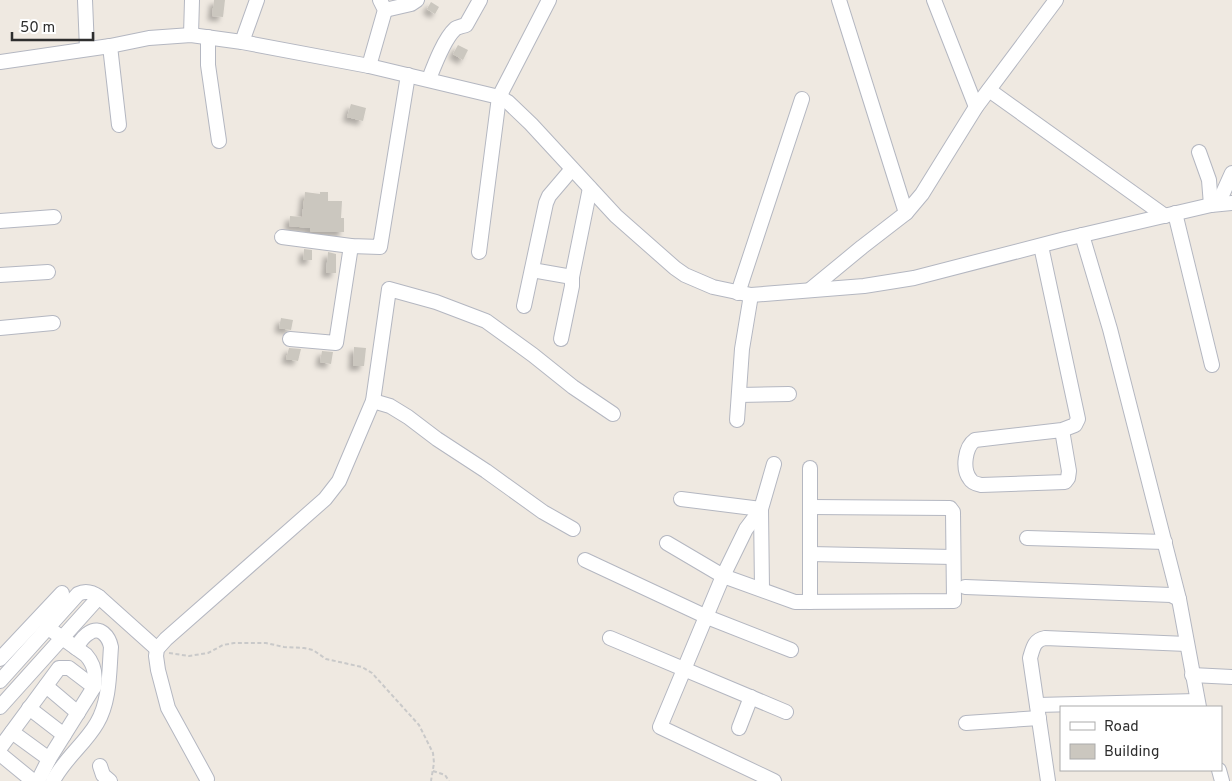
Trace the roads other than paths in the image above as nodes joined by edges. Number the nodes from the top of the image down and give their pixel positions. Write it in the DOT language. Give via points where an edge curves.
graph roads {
  1 [pos="85,0"];
  2 [pos="192,0"];
  3 [pos="258,0"];
  4 [pos="416,0"];
  5 [pos="480,0"];
  6 [pos="549,0"];
  7 [pos="839,0"];
  8 [pos="934,0"];
  9 [pos="1056,0"];
  10 [pos="383,5"];
  11 [pos="191,35"];
  12 [pos="208,37"];
  13 [pos="242,42"];
  14 [pos="110,46"];
  15 [pos="87,49"];
  16 [pos="0,62"];
  17 [pos="369,66"];
  18 [pos="408,75"];
  19 [pos="429,79"];
  20 [pos="989,90"];
  21 [pos="499,97"];
  22 [pos="802,100"];
  23 [pos="976,107"];
  24 [pos="119,125"];
  25 [pos="219,141"];
  26 [pos="1199,152"];
  27 [pos="572,169"];
  28 [pos="1232,173"];
  29 [pos="590,188"];
  30 [pos="1232,203"];
  31 [pos="1214,204"];
  32 [pos="906,213"];
  33 [pos="1170,214"];
  34 [pos="54,217"];
  35 [pos="0,221"];
  36 [pos="1082,235"];
  37 [pos="282,237"];
  38 [pos="351,246"];
  39 [pos="1041,246"];
  40 [pos="479,252"];
  41 [pos="532,270"];
  42 [pos="48,272"];
  43 [pos="0,275"];
  44 [pos="572,277"];
  45 [pos="812,289"];
  46 [pos="745,294"];
  47 [pos="524,306"];
  48 [pos="53,324"];
  49 [pos="0,328"];
  50 [pos="290,339"];
  51 [pos="561,339"];
  52 [pos="1212,365"];
  53 [pos="789,394"];
  54 [pos="739,395"];
  55 [pos="374,401"];
  56 [pos="613,414"];
  57 [pos="737,420"];
  58 [pos="1062,430"];
  59 [pos="774,464"];
  60 [pos="810,468"];
  61 [pos="681,499"];
  62 [pos="810,507"];
  63 [pos="761,509"];
  64 [pos="573,529"];
  65 [pos="1027,538"];
  66 [pos="1165,542"];
  67 [pos="667,543"];
  68 [pos="810,554"];
  69 [pos="953,557"];
  70 [pos="585,560"];
  71 [pos="723,576"];
  72 [pos="966,587"];
  73 [pos="762,589"];
  74 [pos="62,593"];
  75 [pos="99,597"];
  76 [pos="1180,599"];
  77 [pos="810,602"];
  78 [pos="707,616"];
  79 [pos="47,627"];
  80 [pos="62,638"];
  81 [pos="610,638"];
  82 [pos="1187,644"];
  83 [pos="76,648"];
  84 [pos="157,649"];
  85 [pos="792,650"];
  86 [pos="0,659"];
  87 [pos="685,668"];
  88 [pos="1192,675"];
  89 [pos="1232,677"];
  90 [pos="0,681"];
  91 [pos="46,686"];
  92 [pos="94,687"];
  93 [pos="751,697"];
  94 [pos="1198,704"];
  95 [pos="1152,706"];
  96 [pos="0,707"];
  97 [pos="29,708"];
  98 [pos="1060,710"];
  99 [pos="1038,711"];
  100 [pos="78,712"];
  101 [pos="786,712"];
  102 [pos="966,723"];
  103 [pos="739,728"];
  104 [pos="12,732"];
  105 [pos="64,735"];
  106 [pos="0,748"];
  107 [pos="0,754"];
  108 [pos="50,757"];
  109 [pos="64,763"];
  110 [pos="100,766"];
  111 [pos="208,779"];
  112 [pos="33,781"];
  113 [pos="38,781"];
  114 [pos="53,781"];
  115 [pos="110,781"];
  116 [pos="774,781"];
  117 [pos="1048,781"];
  1 -- 15 [label="street"];
  2 -- 11 [label="street"];
  3 -- 13 [label="street"];
  4 -- 10 [label="street" via="411,4"];
  5 -- 19 [label="street" via="466,25 455,29 450,36"];
  6 -- 21 [label="street"];
  7 -- 32 [label="street"];
  8 -- 23 [label="street"];
  9 -- 20 [label="street"];
  10 -- 17 [label="street"];
  11 -- 12 [label="street"];
  11 -- 14 [label="street" via="150,38"];
  12 -- 13 [label="street"];
  12 -- 25 [label="street" via="208,65"];
  13 -- 17 [label="street"];
  14 -- 15 [label="street"];
  14 -- 24 [label="street"];
  15 -- 16 [label="street"];
  17 -- 18 [label="street"];
  18 -- 19 [label="street"];
  18 -- 38 [label="street" via="380,247"];
  19 -- 21 [label="street"];
  20 -- 23 [label="street"];
  20 -- 33 [label="street"];
  21 -- 27 [label="street" via="531,124"];
  21 -- 40 [label="street"];
  22 -- 46 [label="street"];
  23 -- 32 [label="street" via="925,189"];
  26 -- 31 [label="street"];
  27 -- 29 [label="street"];
  27 -- 41 [label="street" via="548,196"];
  28 -- 31 [label="street"];
  29 -- 44 [label="street"];
  29 -- 46 [label="street" via="616,216 685,275"];
  30 -- 31 [label="street"];
  31 -- 33 [label="street"];
  32 -- 45 [label="street"];
  33 -- 36 [label="street"];
  33 -- 52 [label="street"];
  34 -- 35 [label="street"];
  36 -- 39 [label="street"];
  36 -- 66 [label="street"];
  37 -- 38 [label="street"];
  38 -- 50 [label="street" via="342,344"];
  39 -- 45 [label="street" via="914,278 864,286"];
  39 -- 58 [label="street" via="1078,414 1077,422"];
  41 -- 44 [label="street"];
  41 -- 47 [label="street"];
  42 -- 43 [label="street"];
  44 -- 51 [label="street"];
  45 -- 46 [label="street"];
  46 -- 54 [label="street"];
  48 -- 49 [label="street"];
  53 -- 54 [label="street"];
  54 -- 57 [label="street"];
  55 -- 56 [label="street" via="389,289 486,320"];
  55 -- 64 [label="street" via="408,417 543,512"];
  55 -- 84 [label="street" via="339,481 326,500"];
  58 -- 58 [label="street" via="975,440 967,454 966,473 970,480 981,485 1065,482 1069,471"];
  59 -- 63 [label="street"];
  60 -- 62 [label="street"];
  61 -- 63 [label="street"];
  62 -- 68 [label="street"];
  62 -- 69 [label="street" via="950,508 953,512"];
  63 -- 71 [label="street" via="746,529"];
  63 -- 73 [label="street"];
  65 -- 66 [label="street"];
  66 -- 76 [label="street"];
  67 -- 71 [label="street"];
  68 -- 69 [label="street"];
  68 -- 77 [label="street"];
  69 -- 77 [label="street" via="954,602"];
  70 -- 78 [label="street"];
  71 -- 73 [label="street"];
  71 -- 78 [label="street"];
  72 -- 76 [label="street" via="1171,595"];
  73 -- 77 [label="street" via="796,602"];
  74 -- 86 [label="street"];
  75 -- 79 [label="street" via="91,592 78,594"];
  75 -- 80 [label="street"];
  75 -- 84 [label="street"];
  76 -- 82 [label="street"];
  78 -- 85 [label="street"];
  78 -- 87 [label="street"];
  79 -- 80 [label="street"];
  79 -- 90 [label="street"];
  80 -- 83 [label="street"];
  80 -- 96 [label="street"];
  81 -- 87 [label="street"];
  82 -- 88 [label="street"];
  82 -- 99 [label="street" via="1039,639 1030,658"];
  83 -- 92 [label="street" via="94,666"];
  83 -- 109 [label="street" via="91,631 101,632 110,640 107,695 96,724"];
  84 -- 111 [label="street" via="158,670 168,708"];
  87 -- 93 [label="street"];
  87 -- 116 [label="street" via="660,726"];
  88 -- 89 [label="street"];
  88 -- 94 [label="street"];
  91 -- 92 [label="street" via="59,668 66,667"];
  91 -- 97 [label="street"];
  91 -- 100 [label="street"];
  92 -- 100 [label="street"];
  93 -- 101 [label="street"];
  93 -- 103 [label="street"];
  94 -- 95 [label="street"];
  97 -- 104 [label="street"];
  97 -- 105 [label="street"];
  98 -- 99 [label="street"];
  99 -- 102 [label="street"];
  99 -- 117 [label="street"];
  100 -- 105 [label="street"];
  104 -- 106 [label="street"];
  104 -- 108 [label="street"];
  105 -- 108 [label="street"];
  107 -- 112 [label="street"];
  108 -- 109 [label="street"];
  108 -- 113 [label="street"];
  109 -- 114 [label="street"];
  110 -- 115 [label="street"];
}
